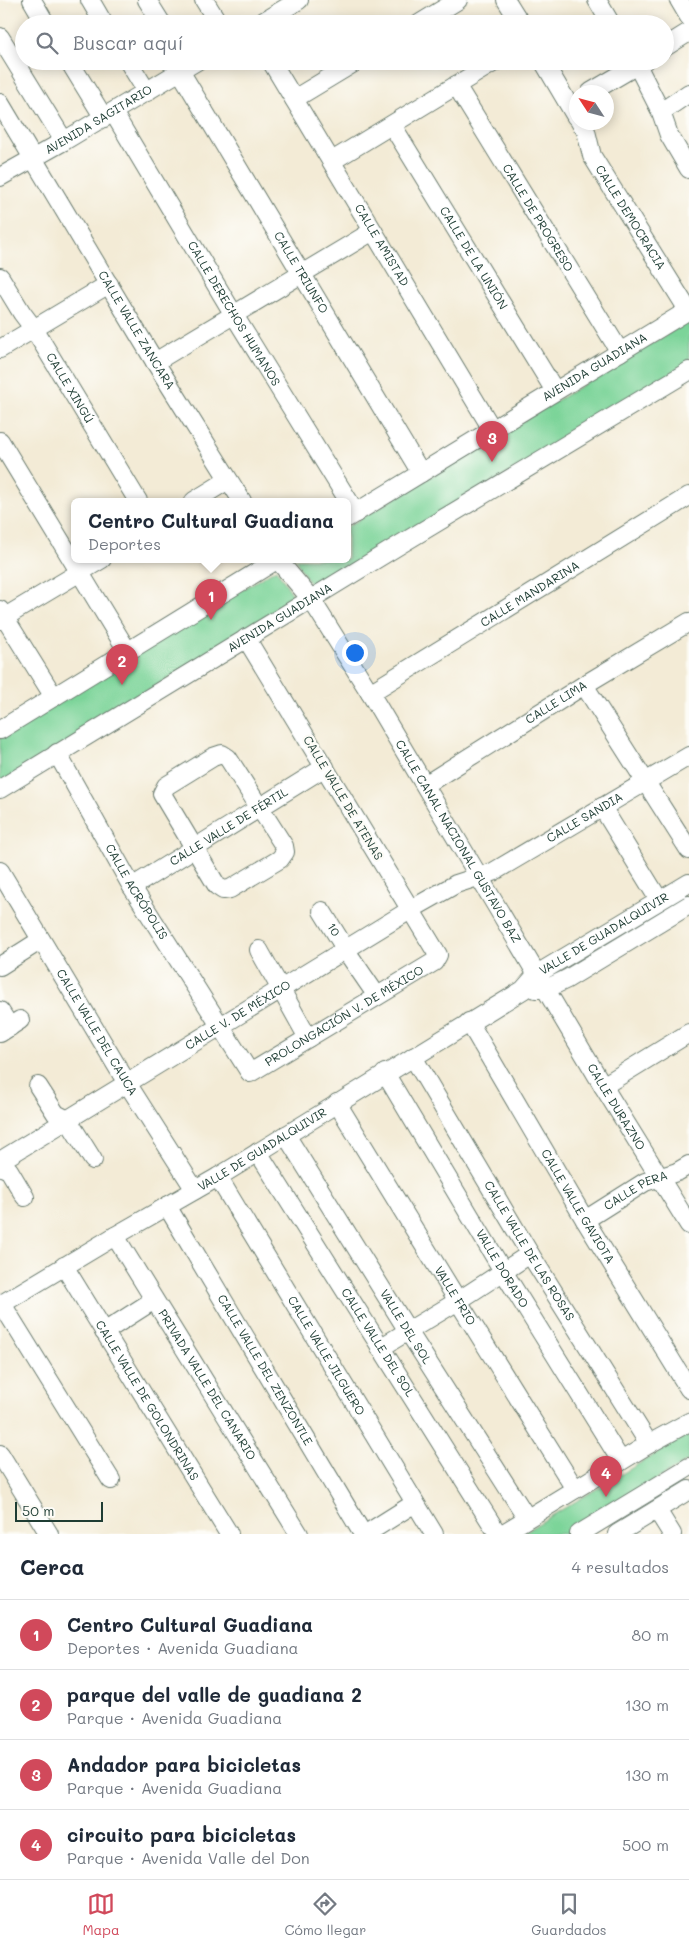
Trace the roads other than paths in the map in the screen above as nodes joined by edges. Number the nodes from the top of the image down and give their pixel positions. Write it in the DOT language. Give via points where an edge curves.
graph roads {
  1 [pos="32,0"];
  2 [pos="90,0"];
  3 [pos="147,0"];
  4 [pos="204,0"];
  5 [pos="299,0"];
  6 [pos="458,0"];
  7 [pos="506,0"];
  8 [pos="597,0"];
  9 [pos="679,0"];
  10 [pos="41,15"];
  11 [pos="99,15"];
  12 [pos="156,15"];
  13 [pos="213,15"];
  14 [pos="275,15"];
  15 [pos="434,15"];
  16 [pos="515,15"];
  17 [pos="606,15"];
  18 [pos="689,17"];
  19 [pos="689,32"];
  20 [pos="0,37"];
  21 [pos="674,41"];
  22 [pos="15,61"];
  23 [pos="20,70"];
  24 [pos="76,70"];
  25 [pos="134,70"];
  26 [pos="180,70"];
  27 [pos="191,70"];
  28 [pos="277,70"];
  29 [pos="342,70"];
  30 [pos="481,70"];
  31 [pos="549,70"];
  32 [pos="627,70"];
  33 [pos="641,70"];
  34 [pos="456,85"];
  35 [pos="602,85"];
  36 [pos="147,92"];
  37 [pos="689,93"];
  38 [pos="294,99"];
  39 [pos="569,100"];
  40 [pos="0,104"];
  41 [pos="661,112"];
  42 [pos="108,115"];
  43 [pos="392,125"];
  44 [pos="585,130"];
  45 [pos="64,141"];
  46 [pos="34,158"];
  47 [pos="332,161"];
  48 [pos="689,169"];
  49 [pos="0,178"];
  50 [pos="372,231"];
  51 [pos="302,275"];
  52 [pos="0,277"];
  53 [pos="109,284"];
  54 [pos="688,310"];
  55 [pos="234,315"];
  56 [pos="34,328"];
  57 [pos="0,350"];
  58 [pos="620,352"];
  59 [pos="155,362"];
  60 [pos="689,371"];
  61 [pos="555,391"];
  62 [pos="492,429"];
  63 [pos="0,441"];
  64 [pos="421,473"];
  65 [pos="228,480"];
  66 [pos="689,496"];
  67 [pos="136,498"];
  68 [pos="199,498"];
  69 [pos="240,498"];
  70 [pos="341,498"];
  71 [pos="352,516"];
  72 [pos="71,557"];
  73 [pos="75,563"];
  74 [pos="95,563"];
  75 [pos="271,563"];
  76 [pos="280,563"];
  77 [pos="80,572"];
  78 [pos="310,599"];
  79 [pos="2,616"];
  80 [pos="689,622"];
  81 [pos="246,638"];
  82 [pos="128,652"];
  83 [pos="584,685"];
  84 [pos="370,693"];
  85 [pos="54,697"];
  86 [pos="0,730"];
  87 [pos="57,753"];
  88 [pos="689,756"];
  89 [pos="325,767"];
  90 [pos="644,782"];
  91 [pos="426,785"];
  92 [pos="0,789"];
  93 [pos="602,807"];
  94 [pos="262,808"];
  95 [pos="194,848"];
  96 [pos="689,850"];
  97 [pos="0,872"];
  98 [pos="478,876"];
  99 [pos="689,884"];
  100 [pos="132,887"];
  101 [pos="659,900"];
  102 [pos="689,905"];
  103 [pos="322,910"];
  104 [pos="410,910"];
  105 [pos="41,940"];
  106 [pos="346,950"];
  107 [pos="263,957"];
  108 [pos="438,958"];
  109 [pos="0,966"];
  110 [pos="542,981"];
  111 [pos="281,990"];
  112 [pos="378,996"];
  113 [pos="0,1011"];
  114 [pos="469,1022"];
  115 [pos="10,1026"];
  116 [pos="222,1027"];
  117 [pos="689,1033"];
  118 [pos="308,1038"];
  119 [pos="413,1057"];
  120 [pos="250,1073"];
  121 [pos="385,1073"];
  122 [pos="128,1083"];
  123 [pos="38,1086"];
  124 [pos="603,1086"];
  125 [pos="337,1103"];
  126 [pos="68,1120"];
  127 [pos="286,1135"];
  128 [pos="258,1152"];
  129 [pos="93,1160"];
  130 [pos="0,1161"];
  131 [pos="689,1165"];
  132 [pos="0,1166"];
  133 [pos="218,1177"];
  134 [pos="660,1178"];
  135 [pos="195,1190"];
  136 [pos="25,1197"];
  137 [pos="167,1206"];
  138 [pos="585,1220"];
  139 [pos="689,1225"];
  140 [pos="115,1236"];
  141 [pos="530,1254"];
  142 [pos="64,1266"];
  143 [pos="503,1270"];
  144 [pos="154,1300"];
  145 [pos="458,1301"];
  146 [pos="1,1304"];
  147 [pos="104,1332"];
  148 [pos="408,1332"];
  149 [pos="380,1348"];
  150 [pos="689,1389"];
  151 [pos="689,1422"];
  152 [pos="649,1444"];
  153 [pos="1,1458"];
  154 [pos="621,1461"];
  155 [pos="689,1467"];
  156 [pos="111,1480"];
  157 [pos="575,1489"];
  158 [pos="689,1490"];
  159 [pos="415,1502"];
  160 [pos="657,1510"];
  161 [pos="527,1518"];
  162 [pos="49,1534"];
  163 [pos="229,1534"];
  164 [pos="298,1534"];
  165 [pos="434,1534"];
  166 [pos="498,1534"];
  167 [pos="502,1534"];
  168 [pos="579,1534"];
  169 [pos="617,1534"];
  170 [pos="672,1534"];
  1 -- 10 [label="street"];
  2 -- 11 [label="street"];
  3 -- 12 [label="street"];
  4 -- 13 [label="street"];
  5 -- 14 [label="street"];
  6 -- 15 [label="street"];
  7 -- 16 [label="street"];
  8 -- 17 [label="street"];
  9 -- 18 [label="street"];
  19 -- 21 [label="street"];
  20 -- 22 [label="street"];
  23 -- 45 [label="street"];
  24 -- 42 [label="street, CALLE DERECHOS HUMANOS"];
  25 -- 36 [label="street"];
  26 -- 36 [label="street, AVENIDA SAGITARIO"];
  27 -- 51 [label="street, CALLE TRIUNFO"];
  28 -- 38 [label="street, CALLE AMISTAD"];
  29 -- 38 [label="street"];
  30 -- 34 [label="street"];
  31 -- 39 [label="street"];
  32 -- 35 [label="street"];
  33 -- 41 [label="street"];
  34 -- 43 [label="street"];
  34 -- 58 [label="street, CALLE DE PROGRESO"];
  36 -- 42 [label="street, AVENIDA SAGITARIO"];
  37 -- 41 [label="street"];
  38 -- 47 [label="street, CALLE AMISTAD"];
  40 -- 46 [label="street, CALLE VALLE ZANCARA"];
  41 -- 48 [label="street" via="669,135"];
  42 -- 45 [label="street, AVENIDA SAGITARIO"];
  42 -- 55 [label="street, CALLE DERECHOS HUMANOS"];
  43 -- 47 [label="street"];
  43 -- 61 [label="street, CALLE DE LA UNIÓN"];
  44 -- 54 [label="street, CALLE DEMOCRACIA" via="592,156"];
  45 -- 46 [label="street, AVENIDA SAGITARIO"];
  46 -- 49 [label="street, AVENIDA SAGITARIO"];
  46 -- 53 [label="street, CALLE VALLE ZANCARA"];
  47 -- 50 [label="street, CALLE AMISTAD"];
  50 -- 51 [label="street"];
  50 -- 62 [label="street, CALLE AMISTAD"];
  51 -- 55 [label="street"];
  51 -- 64 [label="street, CALLE TRIUNFO"];
  52 -- 56 [label="street, CALLE XINGÚ"];
  53 -- 56 [label="street"];
  53 -- 59 [label="street, CALLE VALLE ZANCARA"];
  54 -- 58 [label="street, AVENIDA GUADIANA"];
  55 -- 59 [label="street"];
  55 -- 70 [label="street, CALLE DERECHOS HUMANOS"];
  56 -- 57 [label="street"];
  56 -- 67 [label="street, CALLE XINGÚ"];
  58 -- 61 [label="street, AVENIDA GUADIANA"];
  59 -- 65 [label="street, CALLE VALLE ZANCARA"];
  60 -- 78 [label="street, AVENIDA GUADIANA"];
  61 -- 62 [label="street, AVENIDA GUADIANA"];
  62 -- 64 [label="street, AVENIDA GUADIANA"];
  63 -- 72 [label="street"];
  64 -- 71 [label="street, AVENIDA GUADIANA"];
  65 -- 68 [label="street"];
  65 -- 69 [label="street, CALLE VALLE ZANCARA"];
  66 -- 84 [label="street, CALLE MANDARINA"];
  73 -- 77 [label="street"];
  74 -- 77 [label="street"];
  75 -- 82 [label="street"];
  76 -- 78 [label="street"];
  77 -- 79 [label="street"];
  77 -- 82 [label="street"];
  78 -- 81 [label="street, AVENIDA GUADIANA"];
  78 -- 84 [label="street"];
  79 -- 85 [label="street"];
  80 -- 83 [label="street, CALLE LIMA"];
  81 -- 87 [label="street, AVENIDA GUADIANA"];
  81 -- 89 [label="street, CALLE VALLE DE ATENAS"];
  82 -- 85 [label="street"];
  83 -- 90 [label="street"];
  83 -- 91 [label="street, CALLE LIMA"];
  84 -- 91 [label="street, CALLE CANAL NACIONAL GUSTAVO BAZ"];
  85 -- 86 [label="street"];
  87 -- 92 [label="street, AVENIDA GUADIANA"];
  87 -- 100 [label="street, CALLE ACRÓPOLIS"];
  88 -- 90 [label="street, CALLE SANDIA"];
  89 -- 94 [label="street, CALLE VALLE DE FÉRTIL"];
  89 -- 104 [label="street, CALLE VALLE DE ATENAS"];
  90 -- 93 [label="street, CALLE SANDIA"];
  90 -- 96 [label="street"];
  91 -- 98 [label="street, CALLE CANAL NACIONAL GUSTAVO BAZ"];
  93 -- 98 [label="street, CALLE SANDIA" via="493,872"];
  93 -- 101 [label="street"];
  94 -- 95 [label="street, CALLE VALLE DE FÉRTIL"];
  94 -- 95 [label="street" via="285,852 280,859 230,889 223,890 217,886"];
  94 -- 95 [label="street" via="228,758 222,754 213,757 166,786 162,792"];
  95 -- 100 [label="street, CALLE VALLE DE FÉRTIL"];
  97 -- 105 [label="street, CALLE VALLE DEL CAUCA"];
  98 -- 104 [label="street, CALLE V. DE MÉXICO" via="456,884"];
  98 -- 110 [label="street, CALLE CANAL NACIONAL GUSTAVO BAZ"];
  99 -- 101 [label="street, VALLE DE GUADALQUIVIR"];
  100 -- 116 [label="street, CALLE ACRÓPOLIS"];
  101 -- 110 [label="street, VALLE DE GUADALQUIVIR"];
  102 -- 110 [label="street, VALLE DE GUADALQUIVIR" via="567,979"];
  103 -- 106 [label="street, 10"];
  104 -- 106 [label="street, CALLE V. DE MÉXICO"];
  104 -- 108 [label="street, CALLE VALLE DE ATENAS"];
  105 -- 109 [label="street"];
  105 -- 122 [label="street, CALLE VALLE DEL CAUCA"];
  106 -- 111 [label="street, CALLE V. DE MÉXICO"];
  106 -- 112 [label="street, 10"];
  107 -- 111 [label="street"];
  108 -- 112 [label="street, PROLONGACIÓN V. DE MÉXICO"];
  110 -- 114 [label="street, VALLE DE GUADALQUIVIR"];
  110 -- 124 [label="street, CALLE DURAZNO"];
  111 -- 116 [label="street, CALLE V. DE MÉXICO"];
  111 -- 118 [label="street"];
  112 -- 118 [label="street, PROLONGACIÓN V. DE MÉXICO"];
  113 -- 115 [label="street"];
  114 -- 119 [label="street, VALLE DE GUADALQUIVIR"];
  114 -- 138 [label="street, CALLE VALLE GAVIOTA"];
  116 -- 120 [label="street, CALLE ACRÓPOLIS"];
  116 -- 122 [label="street, CALLE V. DE MÉXICO"];
  117 -- 124 [label="street"];
  118 -- 120 [label="street, PROLONGACIÓN V. DE MÉXICO"];
  119 -- 121 [label="street, VALLE DE GUADALQUIVIR"];
  119 -- 141 [label="street, CALLE VALLE DE LAS ROSAS"];
  121 -- 125 [label="street, VALLE DE GUADALQUIVIR"];
  121 -- 143 [label="street, VALLE DORADO"];
  122 -- 126 [label="street, CALLE V. DE MÉXICO"];
  122 -- 135 [label="street, CALLE VALLE DEL CAUCA"];
  123 -- 126 [label="street" via="56,1114"];
  124 -- 134 [label="street, CALLE DURAZNO"];
  125 -- 127 [label="street, VALLE DE GUADALQUIVIR"];
  125 -- 145 [label="street, VALLE FRIO"];
  126 -- 129 [label="street"];
  126 -- 130 [label="street, CALLE V. DE MÉXICO"];
  127 -- 128 [label="street, VALLE DE GUADALQUIVIR"];
  127 -- 148 [label="street, VALLE DEL SOL"];
  128 -- 133 [label="street, VALLE DE GUADALQUIVIR"];
  128 -- 149 [label="street, CALLE VALLE DEL SOL"];
  131 -- 134 [label="street, CALLE PERA"];
  132 -- 136 [label="street" via="8,1170"];
  133 -- 135 [label="street, VALLE DE GUADALQUIVIR"];
  133 -- 159 [label="street, CALLE VALLE JILGUERO"];
  134 -- 138 [label="street, CALLE PERA" via="645,1182"];
  134 -- 139 [label="street, CALLE DURAZNO"];
  135 -- 137 [label="street, VALLE DE GUADALQUIVIR"];
  137 -- 140 [label="street, VALLE DE GUADALQUIVIR"];
  137 -- 159 [label="street, CALLE VALLE DEL ZENZONTLE" via="364,1532 369,1532"];
  138 -- 150 [label="street, CALLE VALLE GAVIOTA"];
  140 -- 142 [label="street, VALLE DE GUADALQUIVIR"];
  140 -- 144 [label="street, PRIVADA VALLE DEL CANARIO"];
  141 -- 143 [label="street"];
  141 -- 152 [label="street, CALLE VALLE DE LAS ROSAS"];
  142 -- 146 [label="street, VALLE DE GUADALQUIVIR"];
  142 -- 147 [label="street, CALLE VALLE DE GOLONDRINAS"];
  143 -- 145 [label="street"];
  143 -- 154 [label="street, VALLE DORADO"];
  144 -- 147 [label="street"];
  144 -- 164 [label="street, PRIVADA VALLE DEL CANARIO"];
  145 -- 148 [label="street"];
  145 -- 157 [label="street, VALLE FRIO"];
  146 -- 156 [label="street"];
  147 -- 163 [label="street, CALLE VALLE DE GOLONDRINAS"];
  148 -- 149 [label="street"];
  148 -- 161 [label="street, VALLE DEL SOL"];
  149 -- 166 [label="street, CALLE VALLE DEL SOL"];
  151 -- 152 [label="street"];
  152 -- 154 [label="street"];
  153 -- 162 [label="street"];
  154 -- 157 [label="street"];
  155 -- 168 [label="street"];
  157 -- 161 [label="street"];
  158 -- 160 [label="street"];
  159 -- 165 [label="street, CALLE VALLE JILGUERO"];
  160 -- 169 [label="street"];
  160 -- 170 [label="street"];
  161 -- 167 [label="street"];
}
